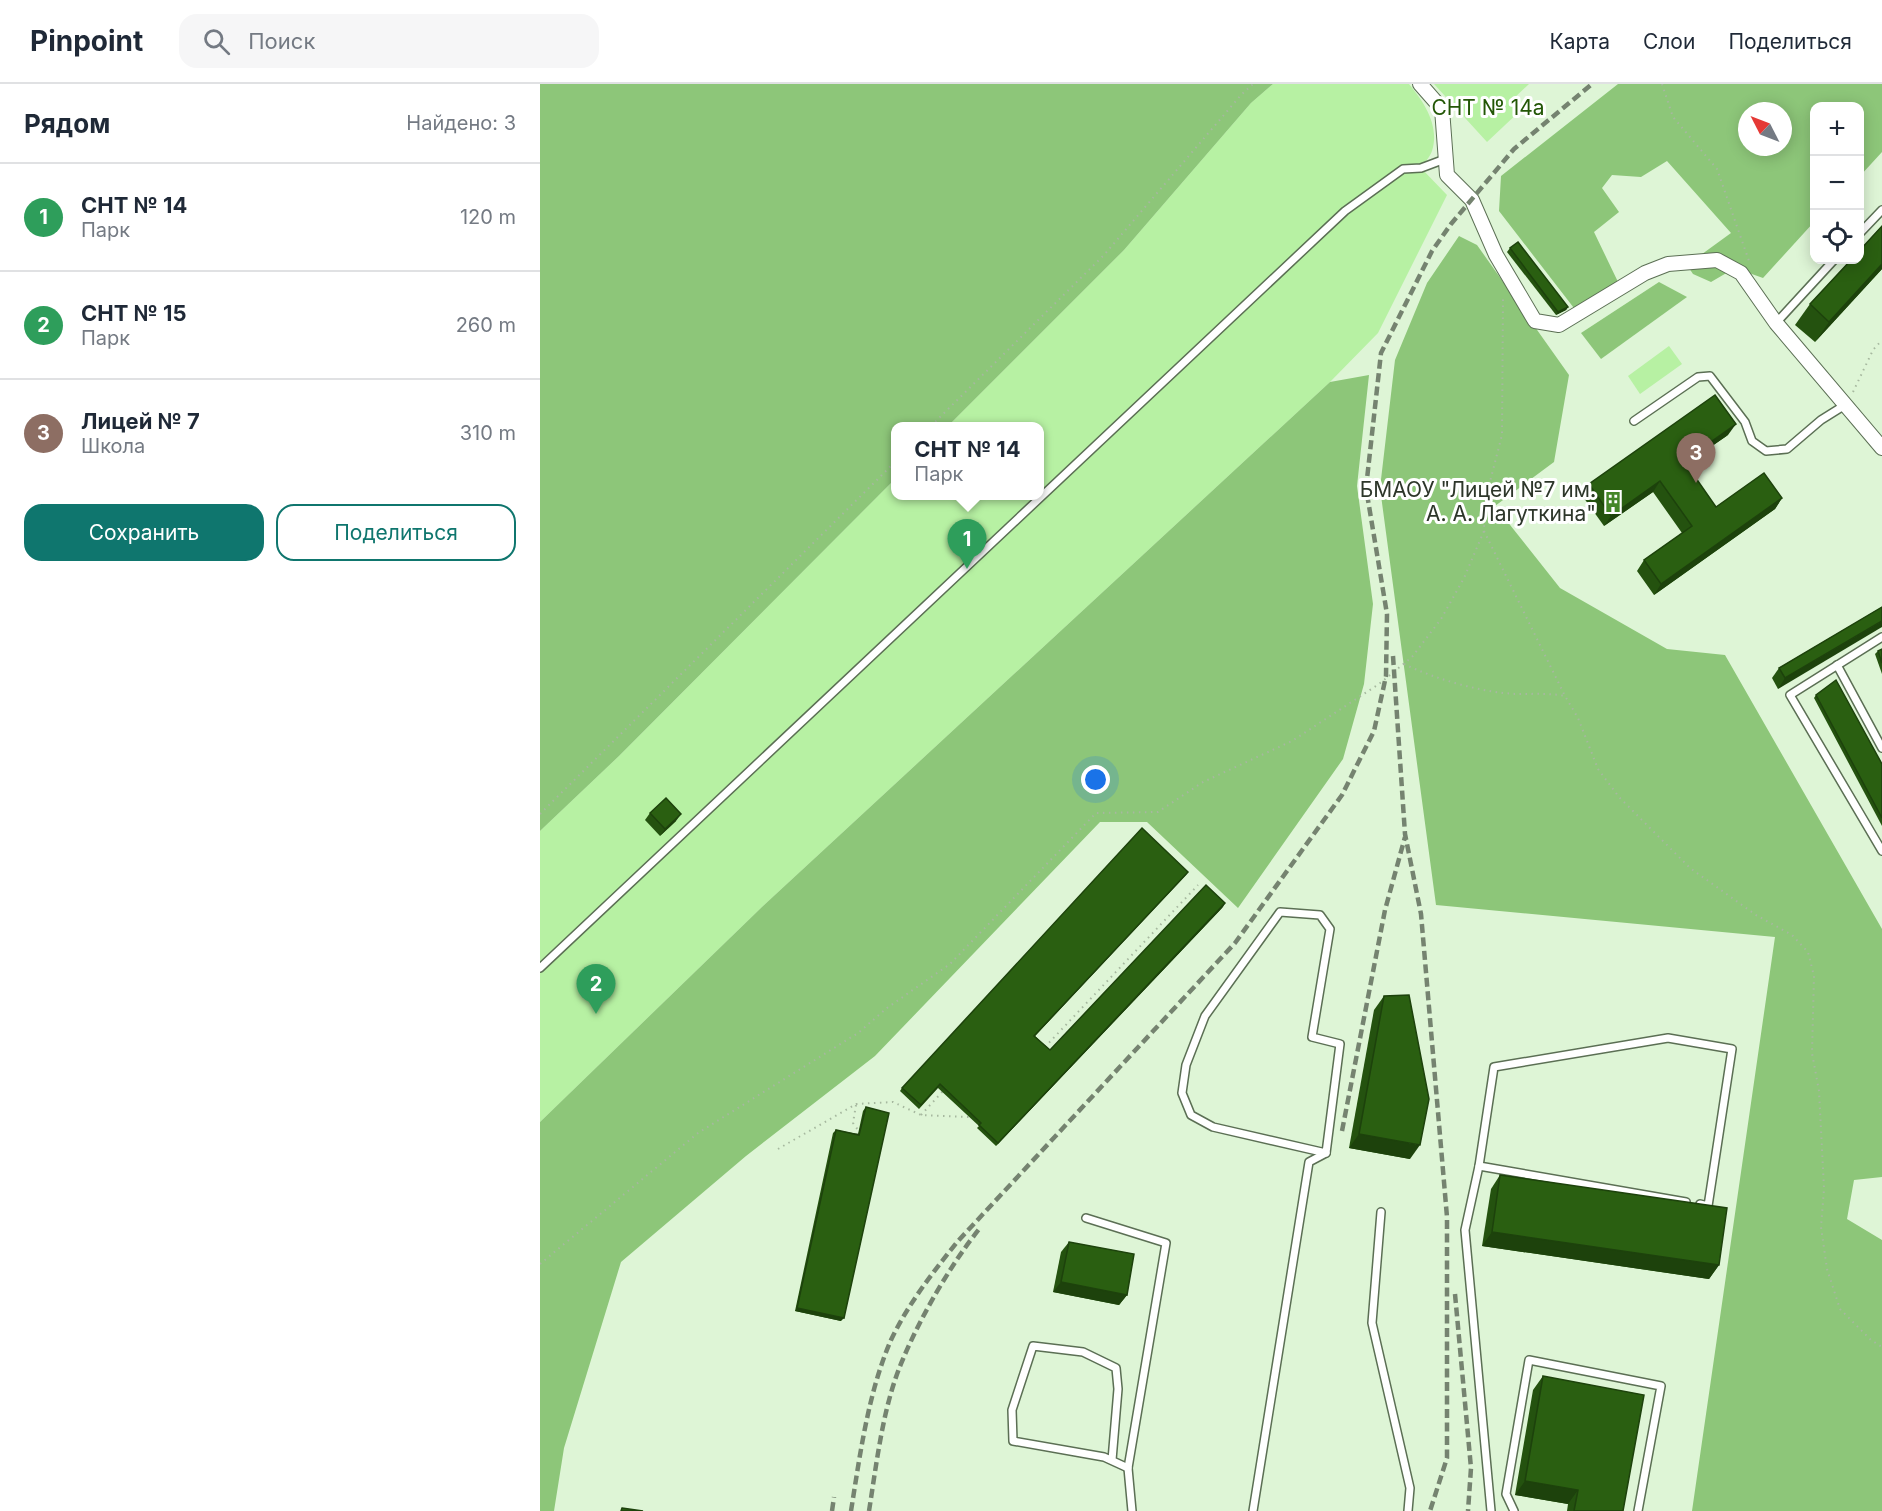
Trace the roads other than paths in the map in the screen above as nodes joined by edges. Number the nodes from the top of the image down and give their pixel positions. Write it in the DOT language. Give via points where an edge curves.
graph roads {
  1 [pos="1420,84"];
  2 [pos="1445,159"];
  3 [pos="1882,210"];
  4 [pos="1864,229"];
  5 [pos="1830,264"];
  6 [pos="1776,323"];
  7 [pos="1848,401"];
  8 [pos="1634,421"];
  9 [pos="1882,448"];
  10 [pos="1044,494"];
  11 [pos="1038,500"];
  12 [pos="1882,637"];
  13 [pos="1837,665"];
  14 [pos="1882,748"];
  15 [pos="1882,851"];
  16 [pos="540,968"];
  17 [pos="1326,1153"];
  18 [pos="1479,1166"];
  19 [pos="1381,1212"];
  20 [pos="1086,1218"];
  21 [pos="1112,1460"];
  22 [pos="1128,1468"];
  23 [pos="1132,1511"];
  24 [pos="1253,1511"];
  25 [pos="1408,1511"];
  26 [pos="1491,1511"];
  27 [pos="1514,1511"];
  28 [pos="1638,1511"];
  1 -- 2 [label="street" via="1442,110"];
  2 -- 6 [label="street" via="1447,175 1472,200 1496,255 1535,321 1559,325 1666,261 1717,260 1741,273"];
  2 -- 10 [label="lane" via="1421,168 1403,169 1345,211"];
  3 -- 4 [label="lane"];
  5 -- 6 [label="lane"];
  6 -- 7 [label="street"];
  7 -- 8 [label="lane" via="1787,449 1779,451 1766,451 1752,441 1745,422 1710,376 1698,377"];
  7 -- 9 [label="street"];
  11 -- 16 [label="lane"];
  12 -- 13 [label="lane"];
  13 -- 14 [label="lane"];
  13 -- 15 [label="lane" via="1790,695"];
  17 -- 17 [label="lane" via="1340,1044 1312,1036 1330,929 1320,915 1280,912 1205,1016 1186,1065 1182,1093 1191,1115 1214,1127"];
  17 -- 24 [label="lane" via="1309,1162"];
  18 -- 18 [label="lane" via="1494,1067 1668,1038 1732,1049 1708,1206"];
  18 -- 26 [label="lane" via="1465,1230"];
  19 -- 25 [label="lane" via="1372,1323 1410,1488"];
  20 -- 22 [label="lane" via="1166,1243"];
  21 -- 21 [label="lane" via="1013,1441 1012,1410 1033,1346 1083,1352 1116,1368"];
  21 -- 22 [label="lane"];
  22 -- 23 [label="lane"];
  27 -- 28 [label="lane" via="1506,1494 1529,1360 1660,1386"];
}
